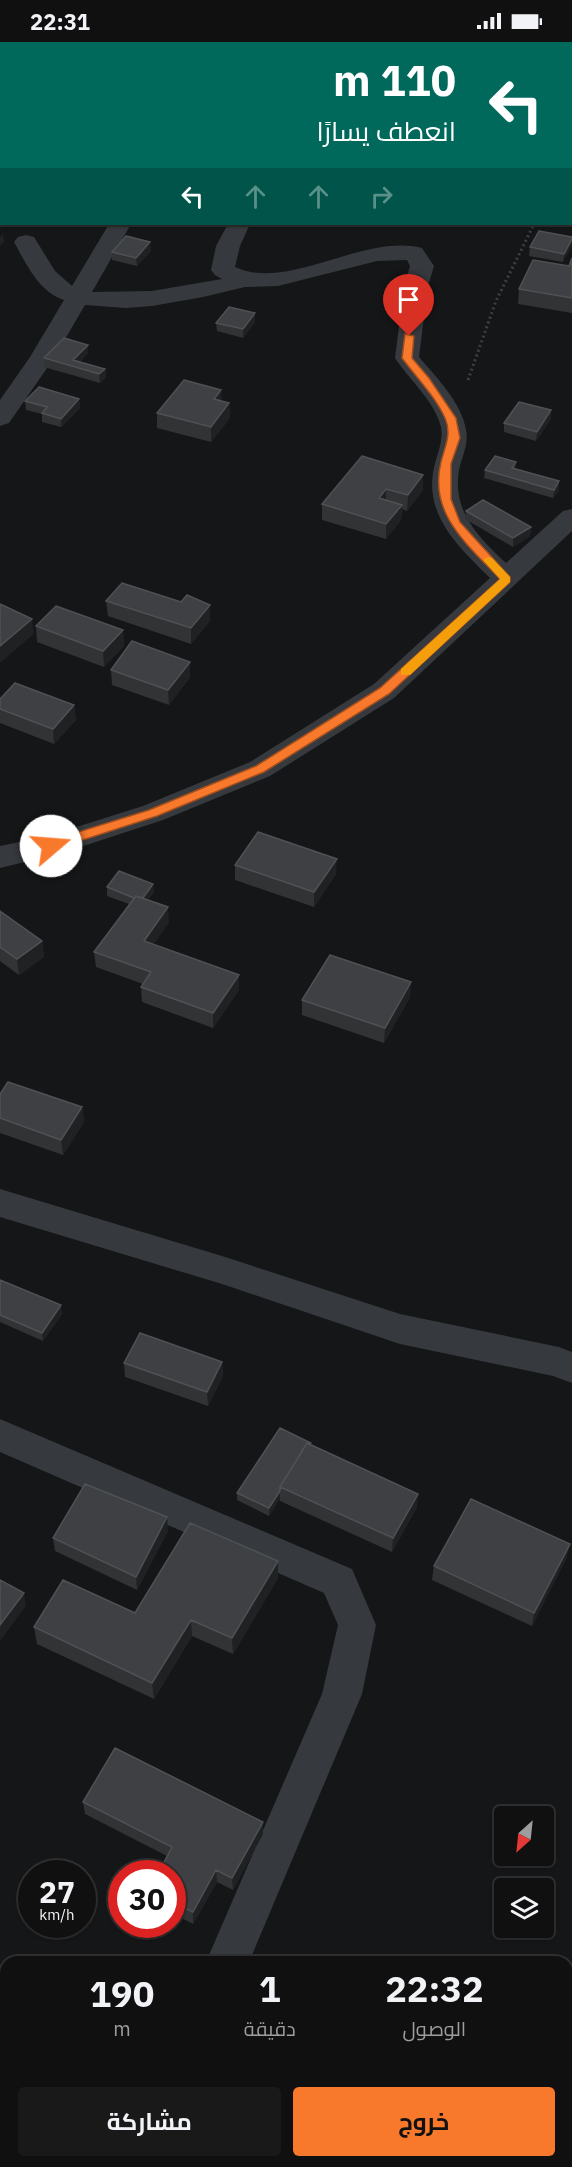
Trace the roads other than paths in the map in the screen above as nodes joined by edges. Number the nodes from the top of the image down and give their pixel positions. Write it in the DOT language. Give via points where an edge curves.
graph roads {
  1 [pos="119,225"];
  2 [pos="238,225"];
  3 [pos="26,242"];
  4 [pos="244,280"];
  5 [pos="79,296"];
  6 [pos="0,418"];
  7 [pos="572,517"];
  8 [pos="506,579"];
  9 [pos="0,857"];
  10 [pos="0,1203"];
  11 [pos="572,1368"];
  12 [pos="0,1435"];
  13 [pos="230,1956"];
  1 -- 5 [label="street"];
  2 -- 4 [label="street" via="228,246 223,270"];
  3 -- 5 [label="street" via="60,290"];
  4 -- 5 [label="street" via="153,298 96,300"];
  4 -- 8 [label="street" via="278,279 375,254 414,253 422,266 407,358 451,418 454,438 446,464 446,499 454,524"];
  5 -- 6 [label="street"];
  7 -- 8 [label="street"];
  8 -- 9 [label="street" via="384,691 260,769 153,813 51,846"];
  10 -- 11 [label="street" via="400,1329"];
  12 -- 13 [label="street" via="338,1581 357,1625 342,1694"];
}
